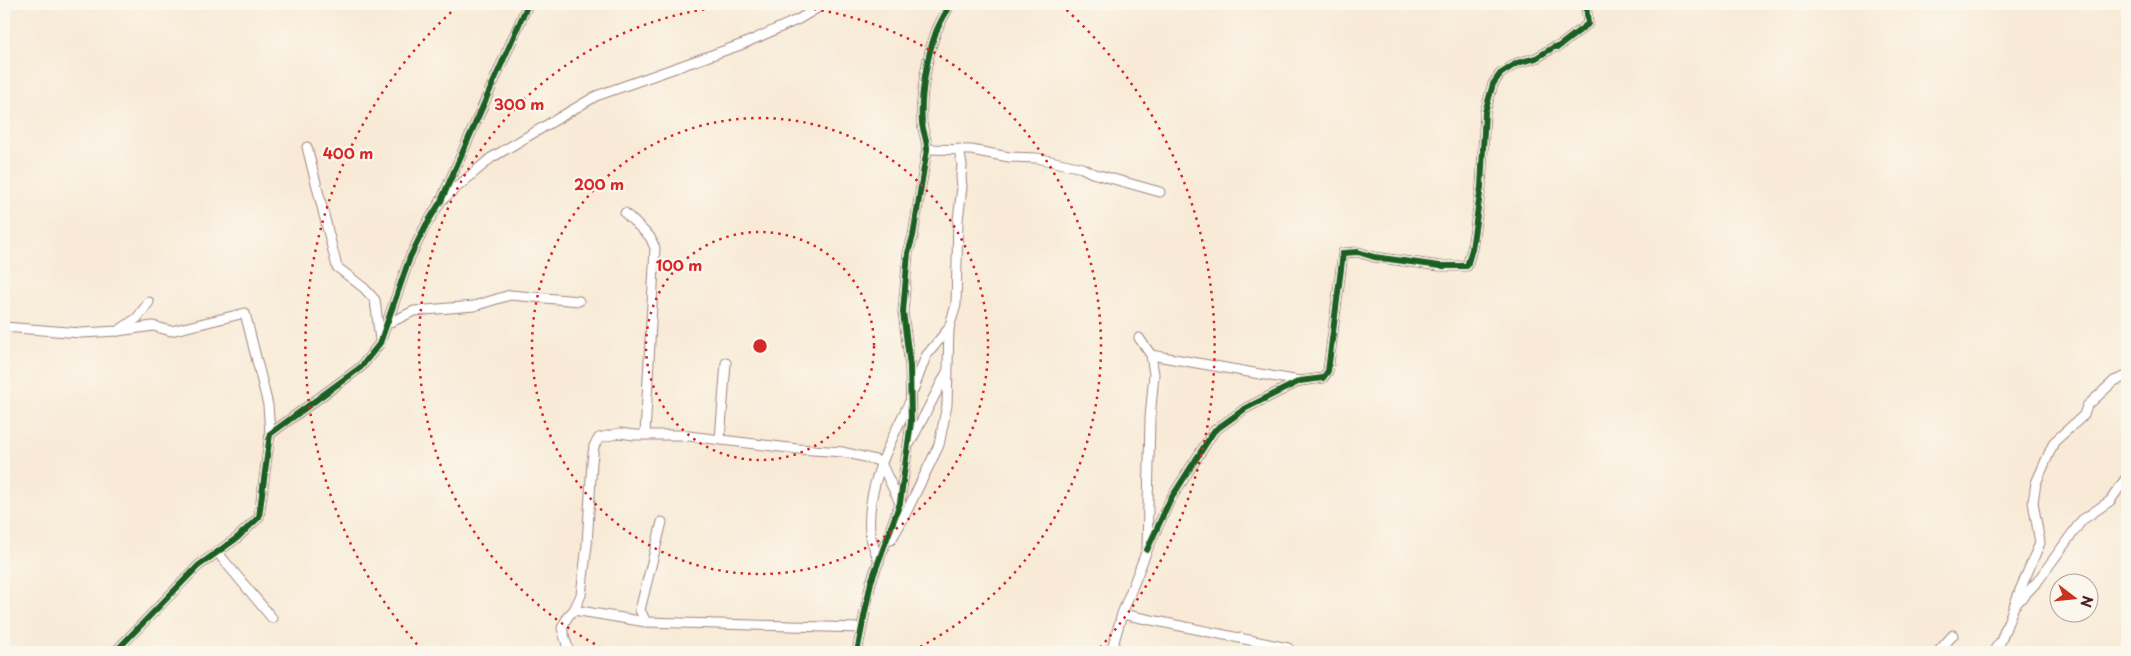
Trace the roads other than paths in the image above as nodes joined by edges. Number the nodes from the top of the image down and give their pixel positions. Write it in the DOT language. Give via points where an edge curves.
graph roads {
  1 [pos="528,4"];
  2 [pos="824,4"];
  3 [pos="950,4"];
  4 [pos="954,4"];
  5 [pos="1586,4"];
  6 [pos="928,63"];
  7 [pos="307,147"];
  8 [pos="927,149"];
  9 [pos="959,149"];
  10 [pos="1160,192"];
  11 [pos="441,201"];
  12 [pos="625,213"];
  13 [pos="579,301"];
  14 [pos="149,302"];
  15 [pos="389,323"];
  16 [pos="4,327"];
  17 [pos="950,328"];
  18 [pos="118,331"];
  19 [pos="1140,338"];
  20 [pos="380,343"];
  21 [pos="1151,355"];
  22 [pos="726,363"];
  23 [pos="948,369"];
  24 [pos="2127,376"];
  25 [pos="1300,381"];
  26 [pos="911,400"];
  27 [pos="270,434"];
  28 [pos="645,436"];
  29 [pos="720,439"];
  30 [pos="907,449"];
  31 [pos="881,463"];
  32 [pos="2126,478"];
  33 [pos="900,503"];
  34 [pos="662,522"];
  35 [pos="884,548"];
  36 [pos="1146,550"];
  37 [pos="218,551"];
  38 [pos="879,562"];
  39 [pos="2014,606"];
  40 [pos="574,610"];
  41 [pos="1122,614"];
  42 [pos="272,618"];
  43 [pos="646,622"];
  44 [pos="860,628"];
  45 [pos="1953,635"];
  46 [pos="115,652"];
  47 [pos="570,652"];
  48 [pos="857,652"];
  49 [pos="1111,652"];
  50 [pos="1291,652"];
  51 [pos="1938,652"];
  52 [pos="1993,652"];
  1 -- 11 [label="street"];
  2 -- 11 [label="street" via="743,44 596,96 491,158"];
  3 -- 6 [label="street" via="937,29"];
  4 -- 6 [label="street"];
  5 -- 25 [label="street" via="1588,24 1558,47 1505,70 1493,84 1485,112 1481,188 1467,266 1440,266 1358,252 1343,253 1328,371 1323,378"];
  6 -- 8 [label="street" via="922,122"];
  7 -- 20 [label="street" via="338,268 375,300"];
  8 -- 9 [label="street"];
  8 -- 26 [label="street" via="908,253 903,312"];
  9 -- 10 [label="street" via="1037,158"];
  9 -- 17 [label="street" via="962,187 958,271 956,305"];
  11 -- 15 [label="street" via="410,257"];
  12 -- 28 [label="street" via="650,237 655,248"];
  13 -- 15 [label="street" via="510,295 474,306 414,311"];
  14 -- 18 [label="street" via="137,318"];
  15 -- 20 [label="street"];
  16 -- 18 [label="street" via="81,333"];
  17 -- 23 [label="street"];
  17 -- 26 [label="street" via="926,356"];
  18 -- 27 [label="street" via="153,326 171,331 245,313 268,406"];
  19 -- 21 [label="street"];
  20 -- 27 [label="street" via="360,367"];
  21 -- 25 [label="street"];
  21 -- 36 [label="street" via="1154,374"];
  22 -- 29 [label="street"];
  23 -- 30 [label="street"];
  23 -- 35 [label="street" via="947,405 939,445 893,538"];
  24 -- 39 [label="street" via="2114,381 2054,442 2036,483 2033,502 2040,543"];
  25 -- 36 [label="street" via="1246,408 1214,431 1170,500"];
  26 -- 30 [label="street"];
  26 -- 31 [label="street"];
  27 -- 37 [label="street" via="259,518"];
  28 -- 29 [label="street"];
  28 -- 40 [label="street" via="620,433 599,438 594,446 581,595"];
  29 -- 31 [label="street" via="844,452"];
  30 -- 33 [label="street"];
  31 -- 33 [label="street"];
  31 -- 38 [label="street" via="870,532"];
  32 -- 39 [label="street" via="2110,501 2082,520 2037,582"];
  33 -- 35 [label="street"];
  34 -- 43 [label="street" via="640,610"];
  35 -- 38 [label="street"];
  36 -- 41 [label="street"];
  37 -- 42 [label="street"];
  37 -- 46 [label="street" via="198,566"];
  38 -- 44 [label="street"];
  39 -- 52 [label="street" via="2001,641"];
  40 -- 43 [label="street"];
  40 -- 47 [label="street" via="562,628"];
  41 -- 49 [label="street"];
  41 -- 50 [label="street" via="1288,648"];
  43 -- 44 [label="street"];
  44 -- 48 [label="street"];
  45 -- 51 [label="street"];
}
